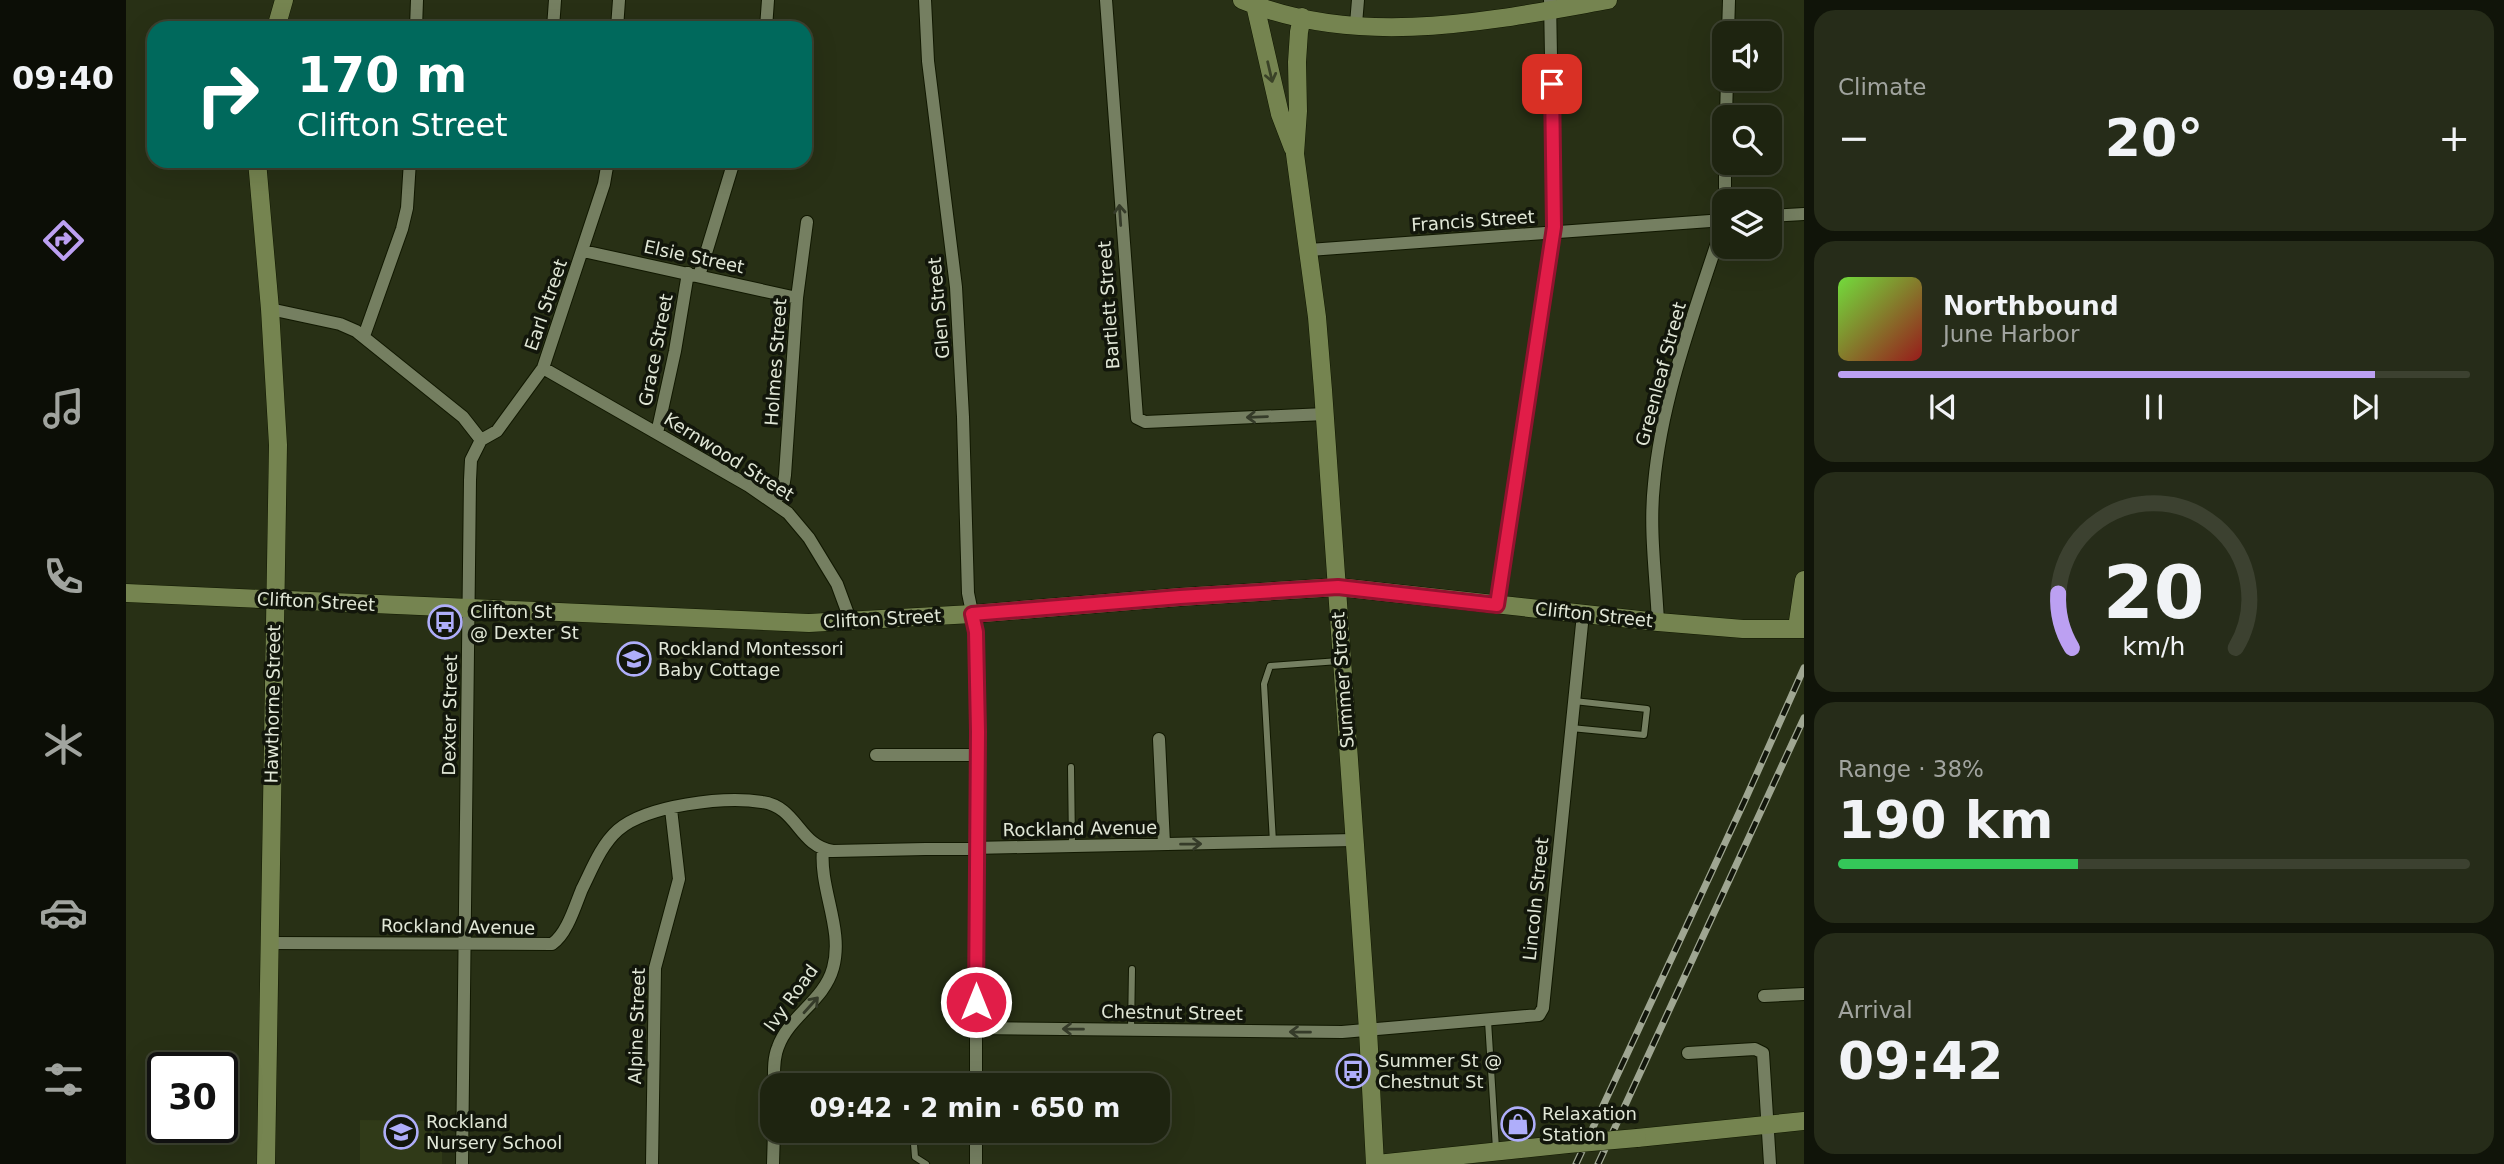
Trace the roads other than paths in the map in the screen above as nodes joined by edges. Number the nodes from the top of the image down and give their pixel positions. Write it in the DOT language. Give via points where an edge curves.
graph roads {
  1 [pos="285,0"];
  2 [pos="417,0"];
  3 [pos="555,0"];
  4 [pos="619,0"];
  5 [pos="768,0"];
  6 [pos="925,0"];
  7 [pos="1106,0"];
  8 [pos="1358,0"];
  9 [pos="1608,0"];
  10 [pos="1729,0"];
  11 [pos="1249,3"];
  12 [pos="1550,5"];
  13 [pos="1302,17"];
  14 [pos="278,21"];
  15 [pos="416,21"];
  16 [pos="554,21"];
  17 [pos="618,21"];
  18 [pos="766,21"];
  19 [pos="1728,21"];
  20 [pos="1356,24"];
  21 [pos="1295,154"];
  22 [pos="258,168"];
  23 [pos="410,168"];
  24 [pos="607,168"];
  25 [pos="732,168"];
  26 [pos="1804,214"];
  27 [pos="1782,215"];
  28 [pos="1712,221"];
  29 [pos="807,222"];
  30 [pos="1553,233"];
  31 [pos="1309,250"];
  32 [pos="583,251"];
  33 [pos="1712,258"];
  34 [pos="694,275"];
  35 [pos="797,298"];
  36 [pos="270,309"];
  37 [pos="363,336"];
  38 [pos="543,368"];
  39 [pos="1325,414"];
  40 [pos="657,433"];
  41 [pos="481,440"];
  42 [pos="775,502"];
  43 [pos="1804,580"];
  44 [pos="1338,587"];
  45 [pos="126,593"];
  46 [pos="275,600"];
  47 [pos="1497,605"];
  48 [pos="469,608"];
  49 [pos="972,614"];
  50 [pos="1583,614"];
  51 [pos="851,622"];
  52 [pos="1658,622"];
  53 [pos="1801,629"];
  54 [pos="1342,661"];
  55 [pos="1574,701"];
  56 [pos="1571,729"];
  57 [pos="1159,739"];
  58 [pos="876,755"];
  59 [pos="978,755"];
  60 [pos="1071,767"];
  61 [pos="671,809"];
  62 [pos="1354,840"];
  63 [pos="1273,842"];
  64 [pos="1164,844"];
  65 [pos="1072,846"];
  66 [pos="823,849"];
  67 [pos="976,849"];
  68 [pos="268,943"];
  69 [pos="466,944"];
  70 [pos="1132,969"];
  71 [pos="1804,994"];
  72 [pos="1764,996"];
  73 [pos="1488,1021"];
  74 [pos="976,1028"];
  75 [pos="1131,1030"];
  76 [pos="1368,1030"];
  77 [pos="1688,1053"];
  78 [pos="774,1073"];
  79 [pos="976,1073"];
  80 [pos="1804,1121"];
  81 [pos="1767,1125"];
  82 [pos="774,1143"];
  83 [pos="976,1143"];
  84 [pos="914,1144"];
  85 [pos="1496,1151"];
  86 [pos="266,1164"];
  87 [pos="462,1164"];
  88 [pos="652,1164"];
  89 [pos="774,1164"];
  90 [pos="926,1164"];
  91 [pos="976,1164"];
  92 [pos="1376,1164"];
  93 [pos="1770,1164"];
  1 -- 14 [label="street"];
  2 -- 15 [label="street"];
  3 -- 16 [label="street"];
  4 -- 17 [label="street"];
  5 -- 18 [label="street"];
  6 -- 49 [label="street, Glen Street" via="958,314"];
  39 -- 7 [label="street, Bartlett Street, one-way" via="1145,422 1137,418"];
  8 -- 20 [label="street"];
  9 -- 12 [label="street"];
  10 -- 19 [label="street"];
  11 -- 13 [label="street"];
  11 -- 21 [label="street, Summer Street, one-way"];
  12 -- 20 [label="street" via="1440,26"];
  12 -- 30 [label="street"];
  13 -- 20 [label="street"];
  13 -- 21 [label="street, Summer Street"];
  21 -- 31 [label="street, Summer Street"];
  22 -- 36 [label="street, Hawthorne Street"];
  23 -- 37 [label="street" via="402,229"];
  24 -- 32 [label="street, Earl Street"];
  25 -- 34 [label="street, Grace Street"];
  26 -- 27 [label="street"];
  28 -- 30 [label="street, Francis Street"];
  29 -- 35 [label="street, Holmes Street"];
  30 -- 31 [label="street, Francis Street"];
  30 -- 47 [label="street"];
  31 -- 39 [label="street, Summer Street"];
  32 -- 34 [label="street, Elsie Street"];
  32 -- 38 [label="street, Earl Street"];
  33 -- 52 [label="street, Greenleaf Street" via="1675,377 1656,467"];
  34 -- 35 [label="street, Elsie Street"];
  34 -- 40 [label="street, Grace Street"];
  35 -- 42 [label="street, Holmes Street" via="785,475"];
  36 -- 37 [label="street" via="340,324"];
  36 -- 46 [label="street, Hawthorne Street" via="278,436"];
  37 -- 41 [label="street" via="463,417"];
  38 -- 40 [label="street, Kernwood Street"];
  38 -- 41 [label="street, Earl Street" via="497,431"];
  39 -- 44 [label="street, Summer Street"];
  40 -- 42 [label="street, Kernwood Street"];
  41 -- 48 [label="street, Dexter Street" via="471,460"];
  42 -- 51 [label="street, Kernwood Street" via="809,538 837,584"];
  43 -- 53 [label="street"];
  44 -- 47 [label="street, Clifton Street"];
  44 -- 49 [label="street, Clifton Street"];
  44 -- 54 [label="street, Summer Street"];
  45 -- 46 [label="street, Clifton Street"];
  46 -- 48 [label="street, Clifton Street"];
  46 -- 68 [label="street, Hawthorne Street"];
  47 -- 50 [label="street, Clifton Street"];
  48 -- 51 [label="street, Clifton Street"];
  48 -- 69 [label="street, Dexter Street"];
  49 -- 51 [label="street, Clifton Street"];
  49 -- 59 [label="street, Glen Street"];
  50 -- 52 [label="street, Clifton Street"];
  50 -- 55 [label="street, Lincoln Street"];
  52 -- 53 [label="street, Clifton Street"];
  54 -- 62 [label="street, Summer Street"];
  54 -- 63 [label="lane" via="1270,666 1264,684"];
  55 -- 56 [label="street, Lincoln Street"];
  55 -- 56 [label="lane" via="1647,709 1644,735"];
  56 -- 73 [label="street, Lincoln Street" via="1543,1009 1533,1018"];
  57 -- 64 [label="street"];
  58 -- 59 [label="street"];
  59 -- 67 [label="street, Glen Street"];
  60 -- 65 [label="lane"];
  61 -- 66 [label="street, Rockland Avenue" via="724,801 766,803 786,811 807,839"];
  61 -- 69 [label="street, Rockland Avenue" via="630,823 612,836 557,940 544,945"];
  61 -- 88 [label="street, Alpine Street" via="679,878 655,968"];
  62 -- 63 [label="street, Rockland Avenue"];
  62 -- 76 [label="street, Summer Street"];
  64 -- 63 [label="street, Rockland Avenue, one-way"];
  64 -- 65 [label="street, Rockland Avenue"];
  65 -- 67 [label="street, Rockland Avenue"];
  66 -- 67 [label="street, Rockland Avenue"];
  78 -- 66 [label="street, Ivy Road, one-way" via="780,1042 823,990 833,969 835,942 822,877"];
  67 -- 74 [label="street, Glen Street"];
  68 -- 69 [label="street, Rockland Avenue"];
  68 -- 86 [label="street, Hawthorne Street"];
  69 -- 87 [label="street, Dexter Street"];
  70 -- 75 [label="lane"];
  71 -- 72 [label="street"];
  73 -- 76 [label="street, Lincoln Street"];
  73 -- 85 [label="lane"];
  75 -- 74 [label="street, Chestnut Street, one-way"];
  74 -- 79 [label="street, Glen Street"];
  76 -- 75 [label="street, Chestnut Street, one-way"];
  76 -- 92 [label="street, Summer Street"];
  77 -- 81 [label="street" via="1762,1051"];
  80 -- 81 [label="street"];
  81 -- 85 [label="street, bridge"];
  81 -- 93 [label="street"];
  82 -- 89 [label="street"];
  83 -- 91 [label="street"];
  84 -- 90 [label="lane" via="915,1157"];
  85 -- 92 [label="street"];
}
